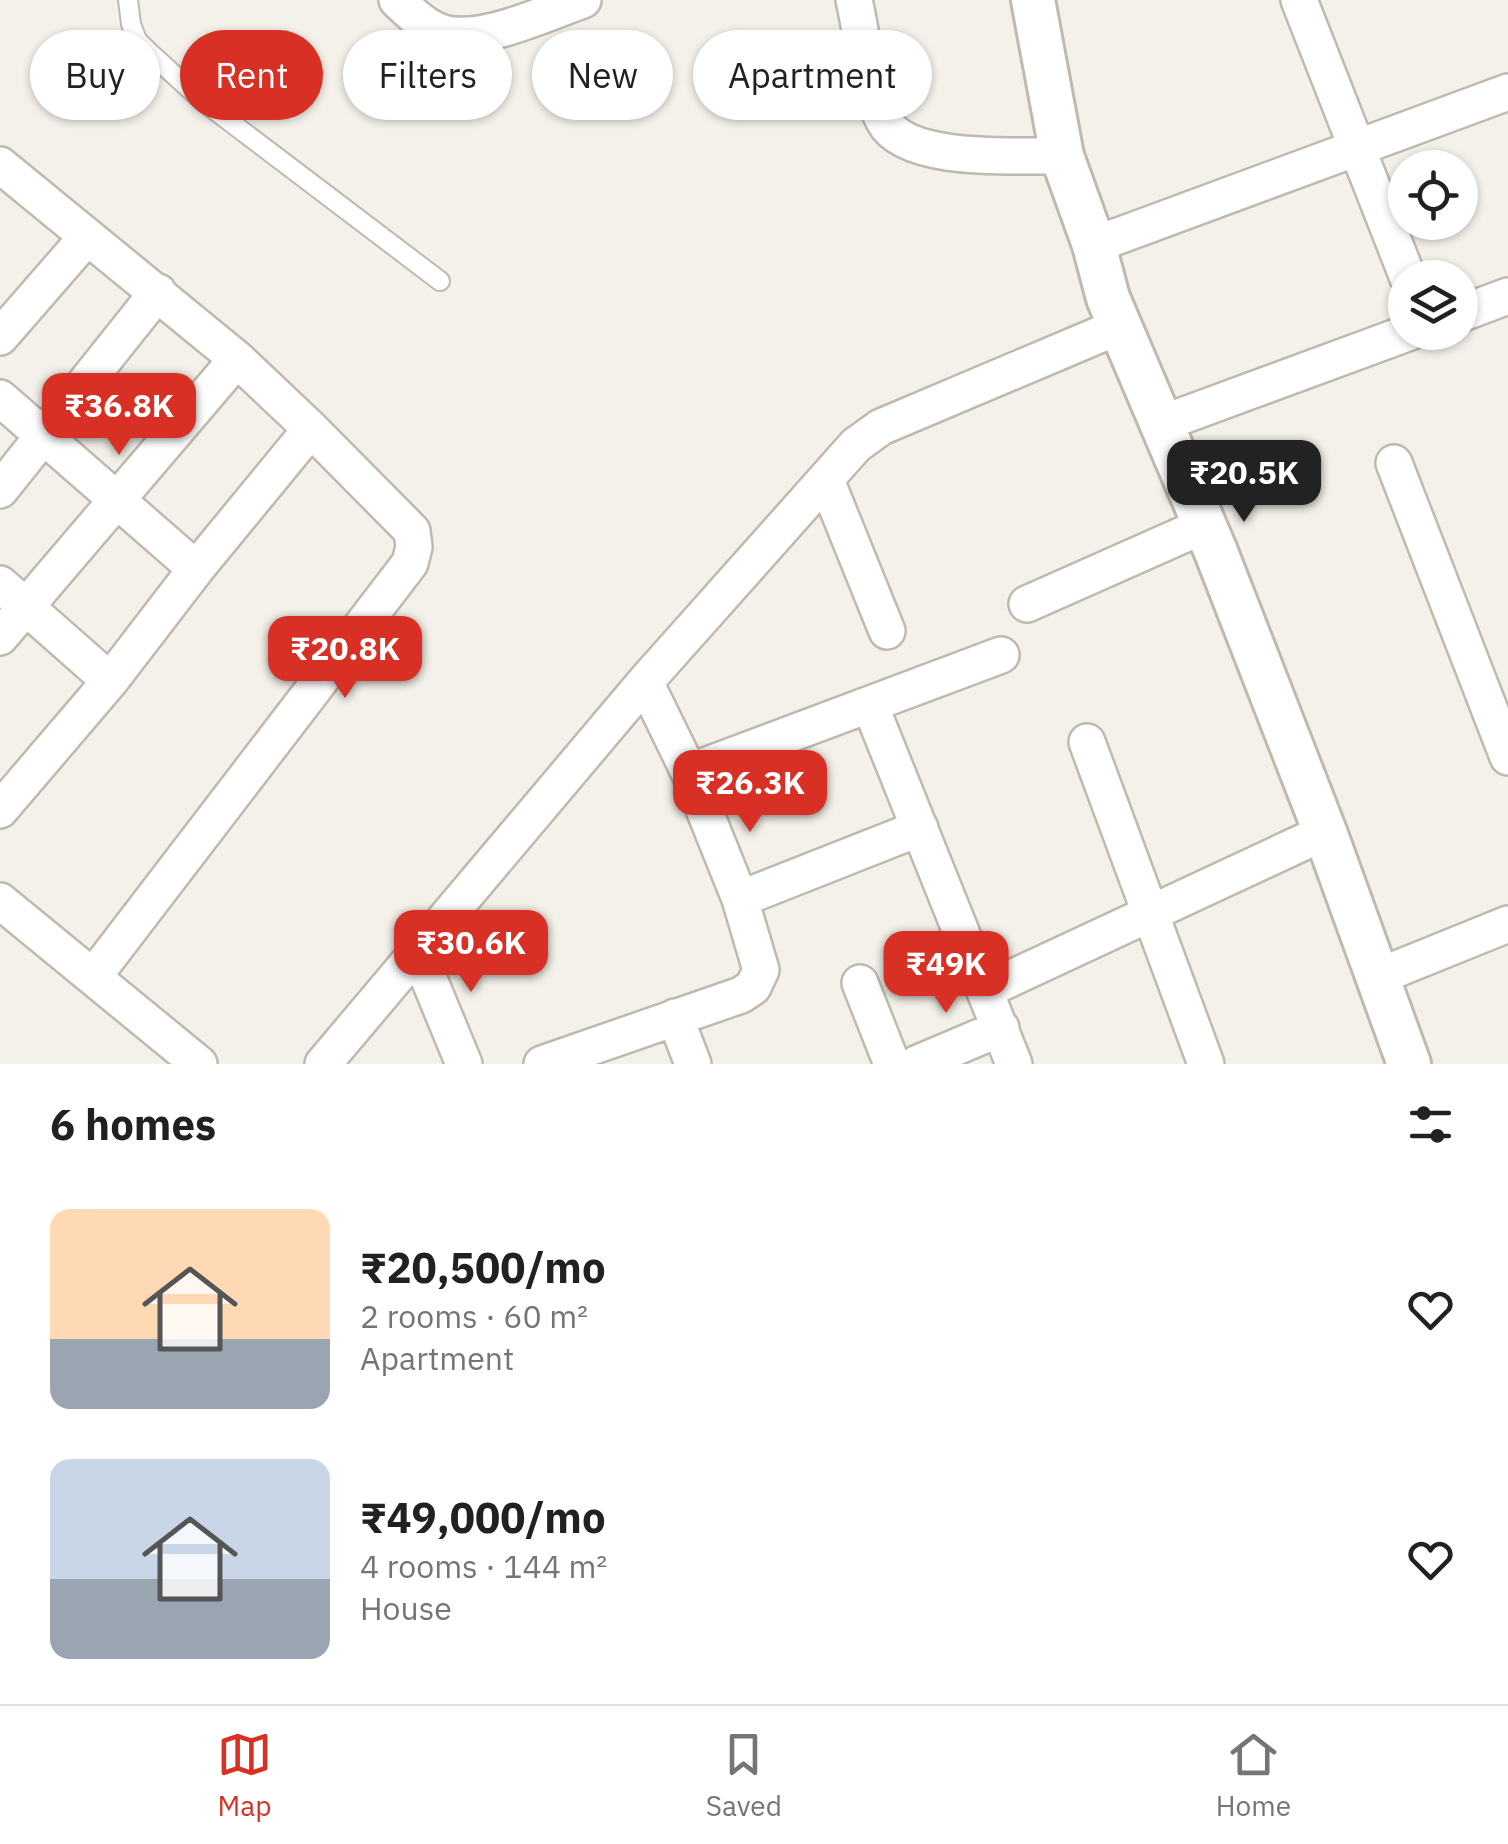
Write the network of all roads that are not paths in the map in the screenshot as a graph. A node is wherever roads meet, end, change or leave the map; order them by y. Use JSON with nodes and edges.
{"nodes":[{"id":1,"x":128,"y":0,"type":"edge"},
{"id":2,"x":398,"y":0,"type":"edge"},
{"id":3,"x":583,"y":0,"type":"edge"},
{"id":4,"x":854,"y":0,"type":"edge"},
{"id":5,"x":1033,"y":0,"type":"edge"},
{"id":6,"x":1299,"y":0,"type":"edge"},
{"id":7,"x":1508,"y":92,"type":"edge"},
{"id":8,"x":1358,"y":146,"type":"junction"},
{"id":9,"x":1062,"y":156,"type":"junction"},
{"id":10,"x":5,"y":179,"type":"edge"},
{"id":11,"x":87,"y":238,"type":"junction"},
{"id":12,"x":1094,"y":245,"type":"junction"},
{"id":13,"x":1401,"y":260,"type":"edge"},
{"id":14,"x":440,"y":280,"type":"dead end"},
{"id":15,"x":158,"y":292,"type":"junction"},
{"id":16,"x":1508,"y":296,"type":"edge"},
{"id":17,"x":1478,"y":307,"type":"edge"},
{"id":18,"x":1120,"y":326,"type":"junction"},
{"id":19,"x":0,"y":337,"type":"edge"},
{"id":20,"x":1388,"y":340,"type":"edge"},
{"id":21,"x":237,"y":359,"type":"junction"},
{"id":22,"x":0,"y":398,"type":"edge"},
{"id":23,"x":1163,"y":423,"type":"junction"},
{"id":24,"x":312,"y":429,"type":"junction"},
{"id":25,"x":44,"y":435,"type":"junction"},
{"id":26,"x":1394,"y":463,"type":"dead end"},
{"id":27,"x":826,"y":480,"type":"junction"},
{"id":28,"x":0,"y":490,"type":"edge"},
{"id":29,"x":116,"y":499,"type":"junction"},
{"id":30,"x":1205,"y":525,"type":"junction"},
{"id":31,"x":196,"y":569,"type":"junction"},
{"id":32,"x":0,"y":584,"type":"edge"},
{"id":33,"x":1027,"y":604,"type":"dead end"},
{"id":34,"x":27,"y":607,"type":"junction"},
{"id":35,"x":887,"y":631,"type":"dead end"},
{"id":36,"x":0,"y":637,"type":"edge"},
{"id":37,"x":1001,"y":654,"type":"dead end"},
{"id":38,"x":110,"y":680,"type":"junction"},
{"id":39,"x":645,"y":682,"type":"junction"},
{"id":40,"x":870,"y":705,"type":"junction"},
{"id":41,"x":1087,"y":742,"type":"dead end"},
{"id":42,"x":1508,"y":757,"type":"edge"},
{"id":43,"x":689,"y":772,"type":"junction"},
{"id":44,"x":3,"y":800,"type":"edge"},
{"id":45,"x":920,"y":828,"type":"junction"},
{"id":46,"x":1325,"y":832,"type":"junction"},
{"id":47,"x":740,"y":899,"type":"junction"},
{"id":48,"x":0,"y":901,"type":"edge"},
{"id":49,"x":1151,"y":911,"type":"junction"},
{"id":50,"x":1508,"y":924,"type":"edge"},
{"id":51,"x":418,"y":950,"type":"junction"},
{"id":52,"x":93,"y":977,"type":"junction"},
{"id":53,"x":1377,"y":977,"type":"junction"},
{"id":54,"x":860,"y":983,"type":"dead end"},
{"id":55,"x":986,"y":990,"type":"junction"},
{"id":56,"x":675,"y":1017,"type":"junction"},
{"id":57,"x":1001,"y":1028,"type":"junction"},
{"id":58,"x":199,"y":1064,"type":"edge"},
{"id":59,"x":322,"y":1064,"type":"edge"},
{"id":60,"x":464,"y":1064,"type":"edge"},
{"id":61,"x":542,"y":1064,"type":"edge"},
{"id":62,"x":694,"y":1064,"type":"edge"},
{"id":63,"x":892,"y":1064,"type":"edge"},
{"id":64,"x":916,"y":1064,"type":"edge"},
{"id":65,"x":1014,"y":1064,"type":"edge"},
{"id":66,"x":1206,"y":1064,"type":"edge"},
{"id":67,"x":1409,"y":1064,"type":"edge"}],
"edges":[{"from":1,"to":14,"type":"lane"},
{"from":2,"to":3,"type":"street"},
{"from":4,"to":9,"type":"street"},
{"from":5,"to":9,"type":"street"},
{"from":6,"to":8,"type":"street"},
{"from":7,"to":8,"type":"street"},
{"from":8,"to":12,"type":"street"},
{"from":8,"to":13,"type":"street"},
{"from":9,"to":12,"type":"street"},
{"from":10,"to":11,"type":"street"},
{"from":11,"to":15,"type":"street"},
{"from":11,"to":19,"type":"street"},
{"from":12,"to":18,"type":"street"},
{"from":15,"to":21,"type":"street"},
{"from":15,"to":25,"type":"street"},
{"from":16,"to":17,"type":"street"},
{"from":18,"to":23,"type":"street"},
{"from":18,"to":27,"type":"street"},
{"from":20,"to":23,"type":"street"},
{"from":21,"to":24,"type":"street"},
{"from":21,"to":29,"type":"street"},
{"from":22,"to":25,"type":"street"},
{"from":23,"to":30,"type":"street"},
{"from":24,"to":31,"type":"street"},
{"from":24,"to":52,"type":"street"},
{"from":25,"to":28,"type":"street"},
{"from":25,"to":29,"type":"street"},
{"from":26,"to":42,"type":"street"},
{"from":27,"to":35,"type":"street"},
{"from":27,"to":39,"type":"street"},
{"from":29,"to":31,"type":"street"},
{"from":29,"to":34,"type":"street"},
{"from":30,"to":33,"type":"street"},
{"from":30,"to":46,"type":"street"},
{"from":31,"to":38,"type":"street"},
{"from":32,"to":34,"type":"street"},
{"from":34,"to":36,"type":"street"},
{"from":34,"to":38,"type":"street"},
{"from":37,"to":40,"type":"street"},
{"from":38,"to":44,"type":"street"},
{"from":39,"to":43,"type":"street"},
{"from":39,"to":51,"type":"street"},
{"from":40,"to":43,"type":"street"},
{"from":40,"to":45,"type":"street"},
{"from":41,"to":49,"type":"street"},
{"from":43,"to":47,"type":"street"},
{"from":45,"to":47,"type":"street"},
{"from":45,"to":55,"type":"street"},
{"from":46,"to":49,"type":"street"},
{"from":46,"to":53,"type":"street"},
{"from":47,"to":56,"type":"street"},
{"from":48,"to":52,"type":"street"},
{"from":49,"to":55,"type":"street"},
{"from":49,"to":66,"type":"street"},
{"from":50,"to":53,"type":"street"},
{"from":51,"to":59,"type":"street"},
{"from":51,"to":60,"type":"street"},
{"from":52,"to":58,"type":"street"},
{"from":53,"to":67,"type":"street"},
{"from":54,"to":63,"type":"street"},
{"from":55,"to":57,"type":"street"},
{"from":56,"to":61,"type":"street"},
{"from":56,"to":62,"type":"street"},
{"from":57,"to":64,"type":"street"},
{"from":57,"to":65,"type":"street"}]}
